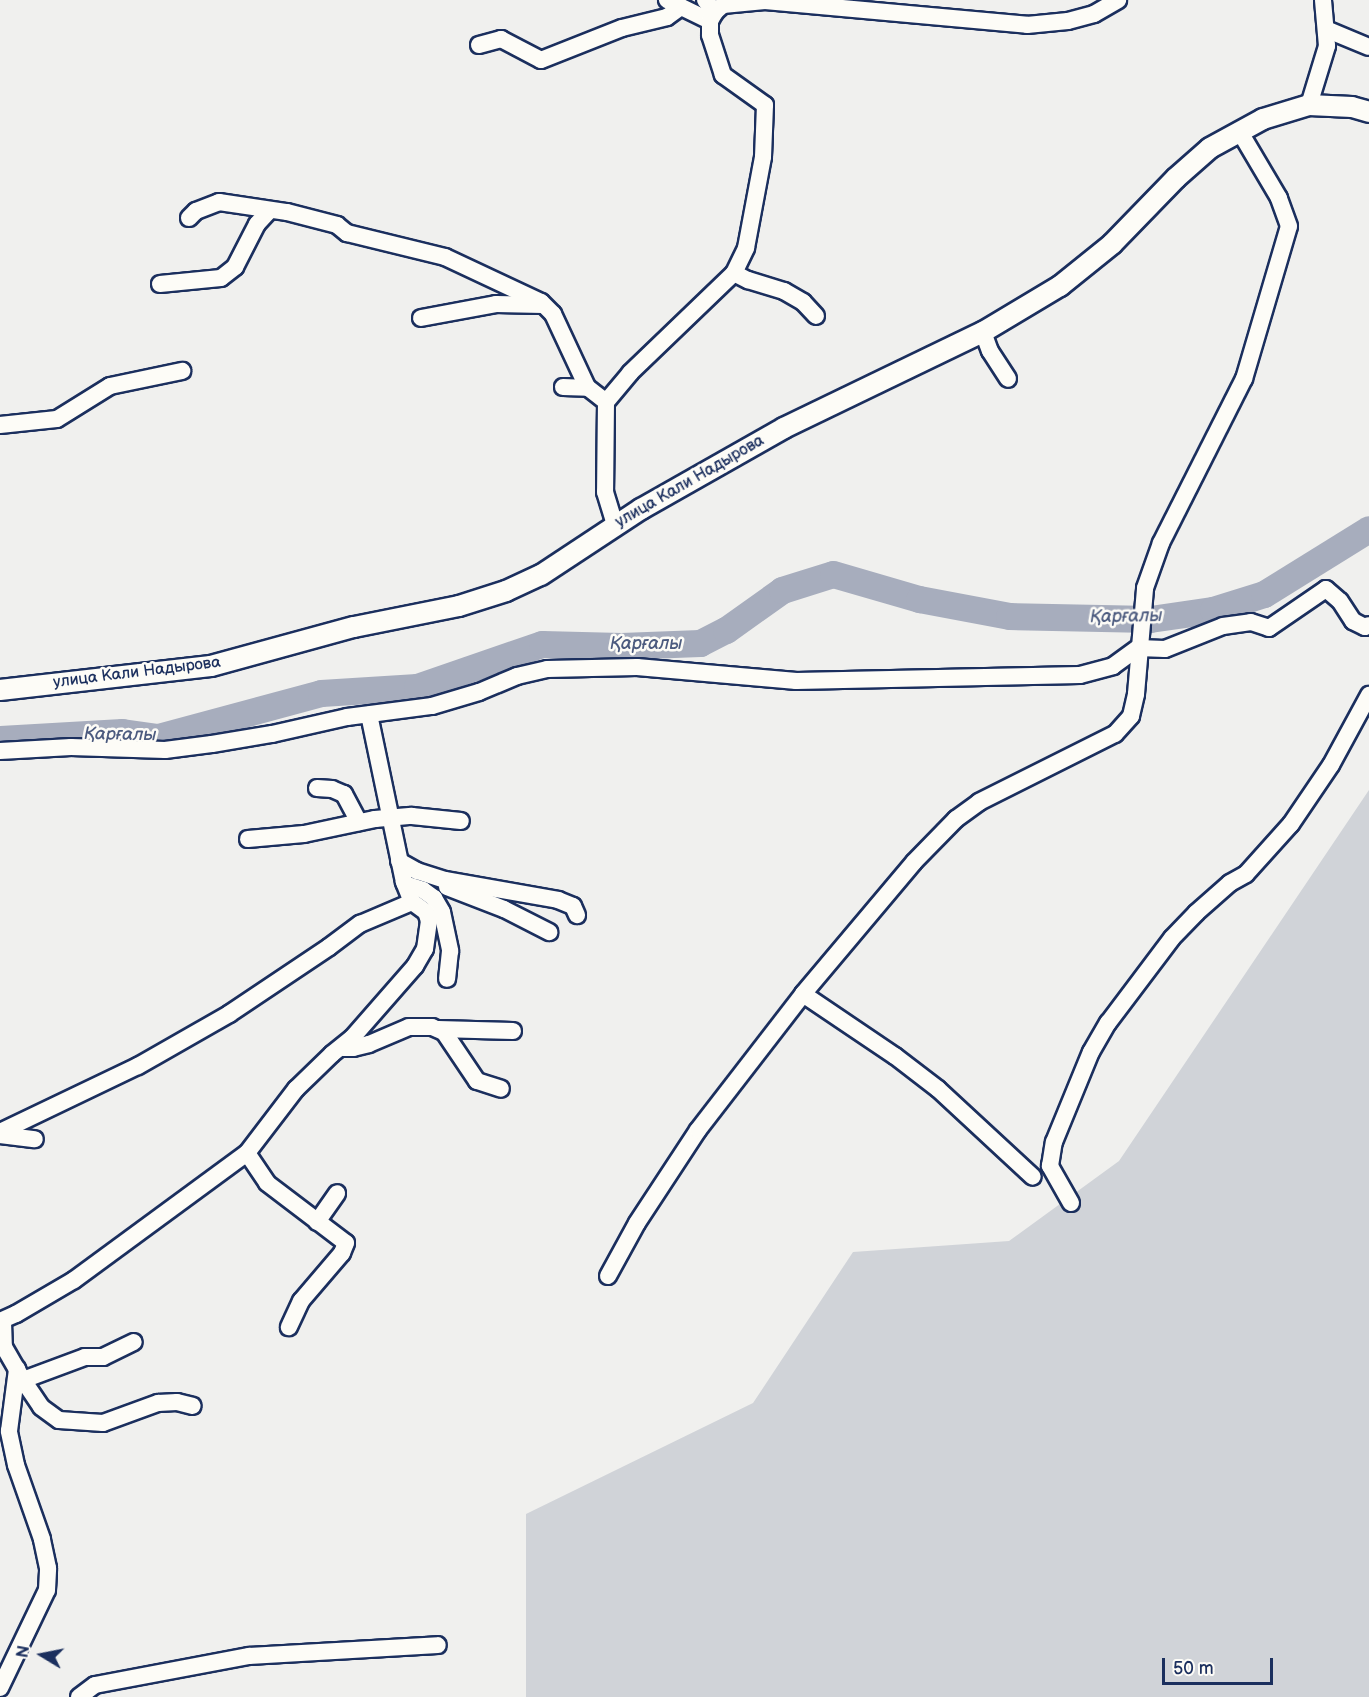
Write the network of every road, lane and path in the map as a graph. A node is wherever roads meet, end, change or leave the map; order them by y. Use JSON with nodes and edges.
{"nodes":[{"id":1,"x":1118,"y":0,"type":"edge"},
{"id":2,"x":1323,"y":0,"type":"edge"},
{"id":3,"x":674,"y":4,"type":"edge"},
{"id":4,"x":710,"y":11,"type":"edge"},
{"id":5,"x":1328,"y":30,"type":"junction"},
{"id":6,"x":479,"y":45,"type":"dead end"},
{"id":7,"x":1369,"y":47,"type":"edge"},
{"id":8,"x":1310,"y":105,"type":"junction"},
{"id":9,"x":1369,"y":112,"type":"edge"},
{"id":10,"x":1240,"y":132,"type":"junction"},
{"id":11,"x":270,"y":210,"type":"junction"},
{"id":12,"x":189,"y":218,"type":"dead end"},
{"id":13,"x":734,"y":273,"type":"junction"},
{"id":14,"x":160,"y":284,"type":"dead end"},
{"id":15,"x":544,"y":305,"type":"junction"},
{"id":16,"x":816,"y":316,"type":"dead end"},
{"id":17,"x":421,"y":318,"type":"dead end"},
{"id":18,"x":983,"y":332,"type":"junction"},
{"id":19,"x":182,"y":371,"type":"dead end"},
{"id":20,"x":1008,"y":379,"type":"dead end"},
{"id":21,"x":563,"y":387,"type":"dead end"},
{"id":22,"x":588,"y":388,"type":"junction"},
{"id":23,"x":606,"y":402,"type":"junction"},
{"id":24,"x":0,"y":425,"type":"edge"},
{"id":25,"x":615,"y":525,"type":"junction"},
{"id":26,"x":1369,"y":625,"type":"edge"},
{"id":27,"x":1138,"y":648,"type":"junction"},
{"id":28,"x":0,"y":690,"type":"edge"},
{"id":29,"x":1369,"y":694,"type":"edge"},
{"id":30,"x":369,"y":715,"type":"junction"},
{"id":31,"x":0,"y":751,"type":"edge"},
{"id":32,"x":317,"y":788,"type":"dead end"},
{"id":33,"x":390,"y":818,"type":"junction"},
{"id":34,"x":461,"y":821,"type":"dead end"},
{"id":35,"x":359,"y":822,"type":"junction"},
{"id":36,"x":248,"y":839,"type":"dead end"},
{"id":37,"x":399,"y":861,"type":"junction"},
{"id":38,"x":432,"y":876,"type":"junction"},
{"id":39,"x":405,"y":884,"type":"junction"},
{"id":40,"x":412,"y":902,"type":"junction"},
{"id":41,"x":577,"y":915,"type":"dead end"},
{"id":42,"x":549,"y":932,"type":"dead end"},
{"id":43,"x":447,"y":979,"type":"dead end"},
{"id":44,"x":803,"y":994,"type":"junction"},
{"id":45,"x":438,"y":1029,"type":"junction"},
{"id":46,"x":513,"y":1031,"type":"dead end"},
{"id":47,"x":343,"y":1048,"type":"junction"},
{"id":48,"x":501,"y":1089,"type":"dead end"},
{"id":49,"x":0,"y":1133,"type":"edge"},
{"id":50,"x":35,"y":1139,"type":"dead end"},
{"id":51,"x":248,"y":1153,"type":"junction"},
{"id":52,"x":1033,"y":1176,"type":"dead end"},
{"id":53,"x":337,"y":1192,"type":"dead end"},
{"id":54,"x":1071,"y":1203,"type":"dead end"},
{"id":55,"x":317,"y":1222,"type":"junction"},
{"id":56,"x":608,"y":1276,"type":"dead end"},
{"id":57,"x":2,"y":1321,"type":"edge"},
{"id":58,"x":289,"y":1327,"type":"dead end"},
{"id":59,"x":134,"y":1342,"type":"dead end"},
{"id":60,"x":2,"y":1348,"type":"edge"},
{"id":61,"x":20,"y":1375,"type":"junction"},
{"id":62,"x":193,"y":1406,"type":"dead end"},
{"id":63,"x":10,"y":1419,"type":"junction"},
{"id":64,"x":0,"y":1436,"type":"edge"},
{"id":65,"x":438,"y":1645,"type":"dead end"},
{"id":66,"x":0,"y":1688,"type":"edge"},
{"id":67,"x":80,"y":1697,"type":"edge"}],
"edges":[{"from":1,"to":4,"type":"street"},
{"from":2,"to":5,"type":"street"},
{"from":3,"to":4,"type":"street"},
{"from":3,"to":6,"type":"street"},
{"from":4,"to":13,"type":"street"},
{"from":5,"to":7,"type":"street"},
{"from":5,"to":8,"type":"street"},
{"from":8,"to":9,"type":"street","name":"улица Кали Надырова"},
{"from":8,"to":10,"type":"street","name":"улица Кали Надырова"},
{"from":10,"to":18,"type":"street","name":"улица Кали Надырова"},
{"from":10,"to":27,"type":"street"},
{"from":11,"to":12,"type":"street"},
{"from":11,"to":14,"type":"street"},
{"from":11,"to":15,"type":"street"},
{"from":13,"to":16,"type":"street"},
{"from":13,"to":23,"type":"street"},
{"from":15,"to":17,"type":"street"},
{"from":15,"to":22,"type":"street"},
{"from":18,"to":20,"type":"street"},
{"from":18,"to":25,"type":"street","name":"улица Кали Надырова"},
{"from":19,"to":24,"type":"street"},
{"from":21,"to":22,"type":"street"},
{"from":22,"to":23,"type":"street"},
{"from":23,"to":25,"type":"street"},
{"from":25,"to":28,"type":"street","name":"улица Кали Надырова"},
{"from":26,"to":27,"type":"street"},
{"from":27,"to":30,"type":"street"},
{"from":27,"to":44,"type":"street"},
{"from":29,"to":54,"type":"street"},
{"from":30,"to":31,"type":"street"},
{"from":30,"to":33,"type":"street"},
{"from":32,"to":35,"type":"street"},
{"from":33,"to":34,"type":"street"},
{"from":33,"to":35,"type":"street"},
{"from":33,"to":37,"type":"street"},
{"from":35,"to":36,"type":"street"},
{"from":37,"to":38,"type":"street"},
{"from":37,"to":39,"type":"street"},
{"from":38,"to":41,"type":"street"},
{"from":38,"to":42,"type":"street"},
{"from":39,"to":40,"type":"street"},
{"from":39,"to":43,"type":"street"},
{"from":40,"to":47,"type":"street"},
{"from":40,"to":49,"type":"street"},
{"from":44,"to":52,"type":"street"},
{"from":44,"to":56,"type":"street"},
{"from":45,"to":46,"type":"street"},
{"from":45,"to":47,"type":"street"},
{"from":45,"to":48,"type":"street"},
{"from":47,"to":51,"type":"street"},
{"from":49,"to":50,"type":"street"},
{"from":51,"to":55,"type":"street"},
{"from":51,"to":57,"type":"street"},
{"from":53,"to":55,"type":"street"},
{"from":55,"to":58,"type":"street"},
{"from":57,"to":60,"type":"street"},
{"from":59,"to":61,"type":"street"},
{"from":60,"to":61,"type":"street"},
{"from":61,"to":62,"type":"street"},
{"from":61,"to":63,"type":"street"},
{"from":63,"to":64,"type":"street"},
{"from":63,"to":66,"type":"street"},
{"from":65,"to":67,"type":"street"}]}
